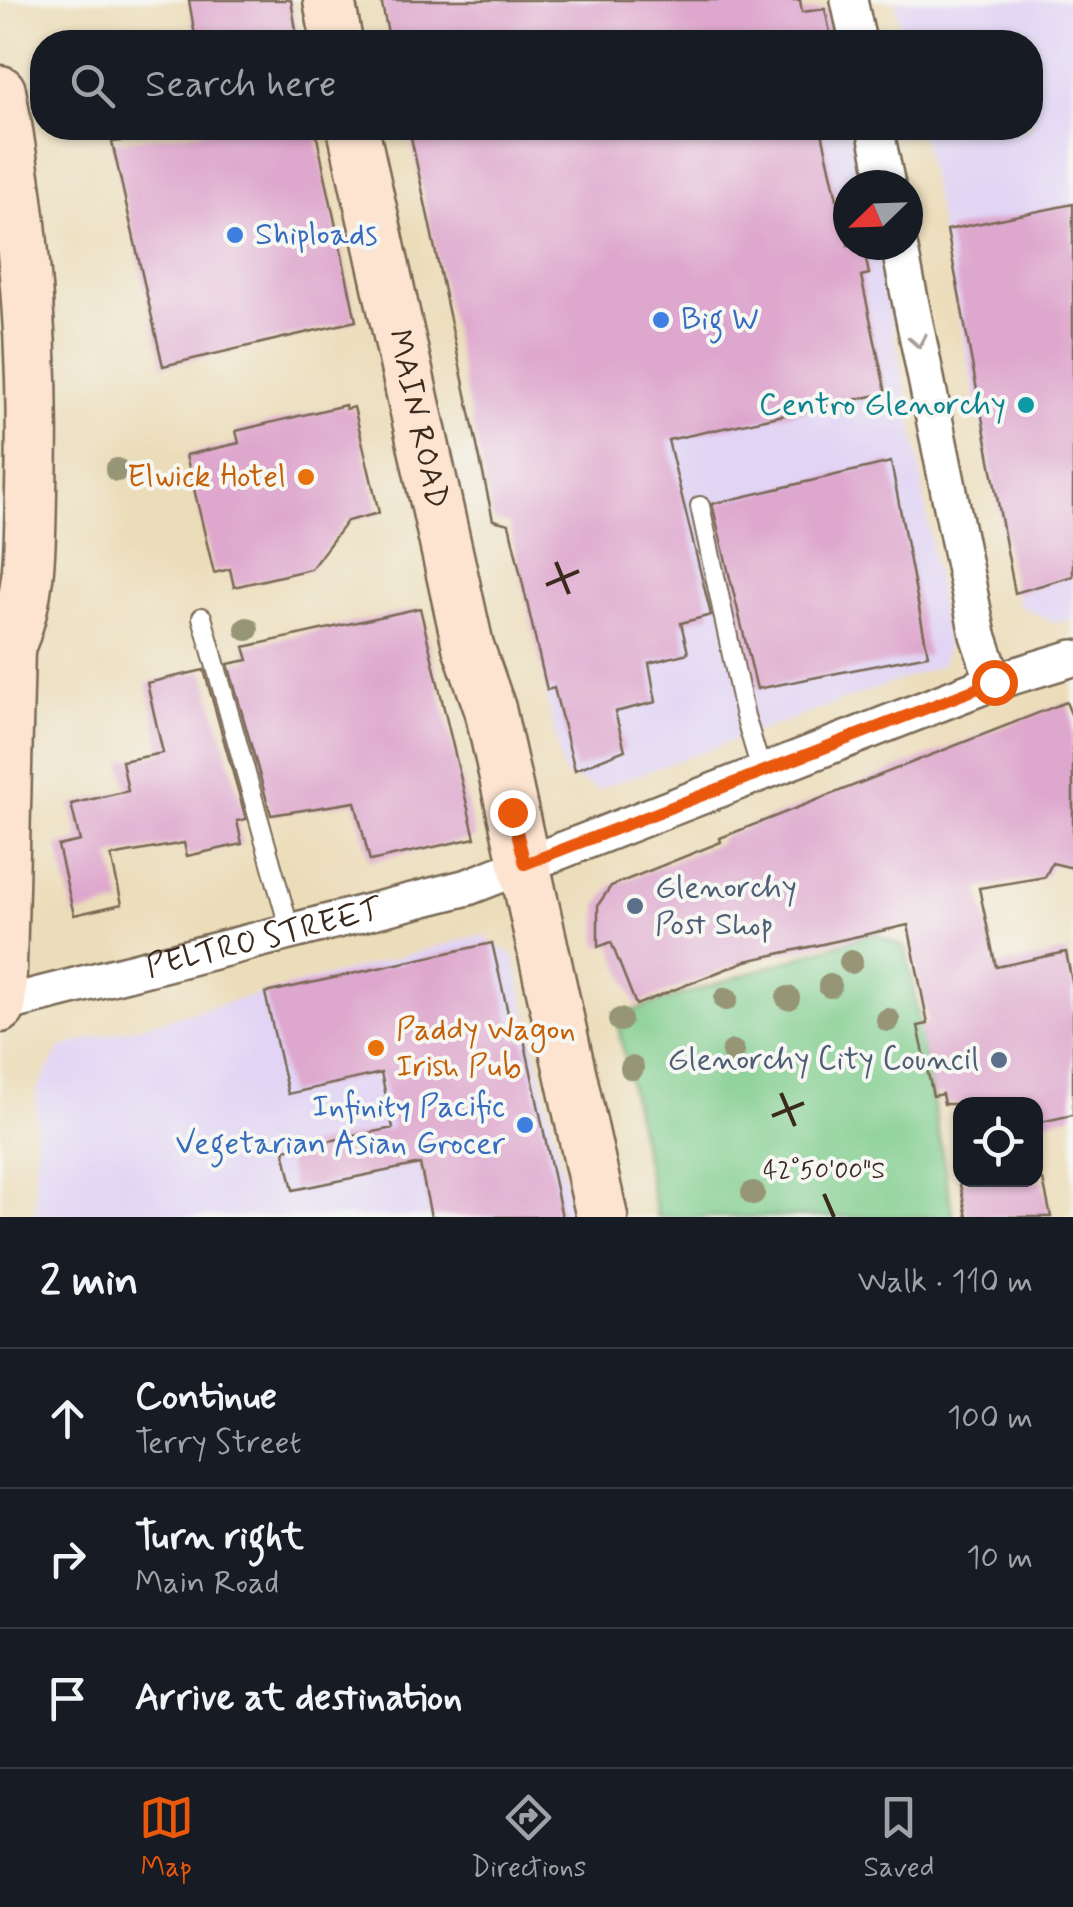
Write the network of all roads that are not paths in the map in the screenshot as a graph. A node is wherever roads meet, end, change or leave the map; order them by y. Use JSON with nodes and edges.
{"nodes":[{"id":1,"x":329,"y":0,"type":"edge"},
{"id":2,"x":355,"y":0,"type":"edge"},
{"id":3,"x":850,"y":0,"type":"edge"},
{"id":4,"x":335,"y":30,"type":"edge"},
{"id":5,"x":360,"y":30,"type":"edge"},
{"id":6,"x":856,"y":30,"type":"edge"},
{"id":7,"x":0,"y":91,"type":"edge"},
{"id":8,"x":355,"y":140,"type":"edge"},
{"id":9,"x":381,"y":140,"type":"edge"},
{"id":10,"x":878,"y":140,"type":"edge"},
{"id":11,"x":884,"y":170,"type":"edge"},
{"id":12,"x":902,"y":260,"type":"edge"},
{"id":13,"x":0,"y":296,"type":"edge"},
{"id":14,"x":0,"y":499,"type":"edge"},
{"id":15,"x":700,"y":506,"type":"dead end"},
{"id":16,"x":202,"y":617,"type":"dead end"},
{"id":17,"x":4,"y":628,"type":"edge"},
{"id":18,"x":1073,"y":658,"type":"edge"},
{"id":19,"x":994,"y":682,"type":"junction"},
{"id":20,"x":490,"y":709,"type":"junction"},
{"id":21,"x":762,"y":773,"type":"junction"},
{"id":22,"x":525,"y":864,"type":"junction"},
{"id":23,"x":290,"y":934,"type":"junction"},
{"id":24,"x":0,"y":1006,"type":"edge"},
{"id":25,"x":602,"y":1217,"type":"edge"}],
"edges":[{"from":1,"to":4,"type":"main road"},
{"from":2,"to":5,"type":"main road"},
{"from":3,"to":6,"type":"street"},
{"from":7,"to":17,"type":"main road"},
{"from":8,"to":20,"type":"main road","name":"MAIN ROAD"},
{"from":9,"to":20,"type":"main road","name":"MAIN ROAD"},
{"from":10,"to":11,"type":"street"},
{"from":12,"to":19,"type":"street","one_way":true},
{"from":13,"to":14,"type":"main road"},
{"from":15,"to":21,"type":"lane"},
{"from":16,"to":23,"type":"lane"},
{"from":17,"to":24,"type":"main road"},
{"from":18,"to":19,"type":"street","name":"PELTRO STREET"},
{"from":19,"to":21,"type":"street","name":"PELTRO STREET"},
{"from":20,"to":22,"type":"main road","name":"MAIN ROAD"},
{"from":21,"to":22,"type":"street","name":"PELTRO STREET"},
{"from":22,"to":23,"type":"street","name":"PELTRO STREET"},
{"from":22,"to":25,"type":"main road","name":"MAIN ROAD"},
{"from":23,"to":24,"type":"street","name":"PELTRO STREET"}]}
